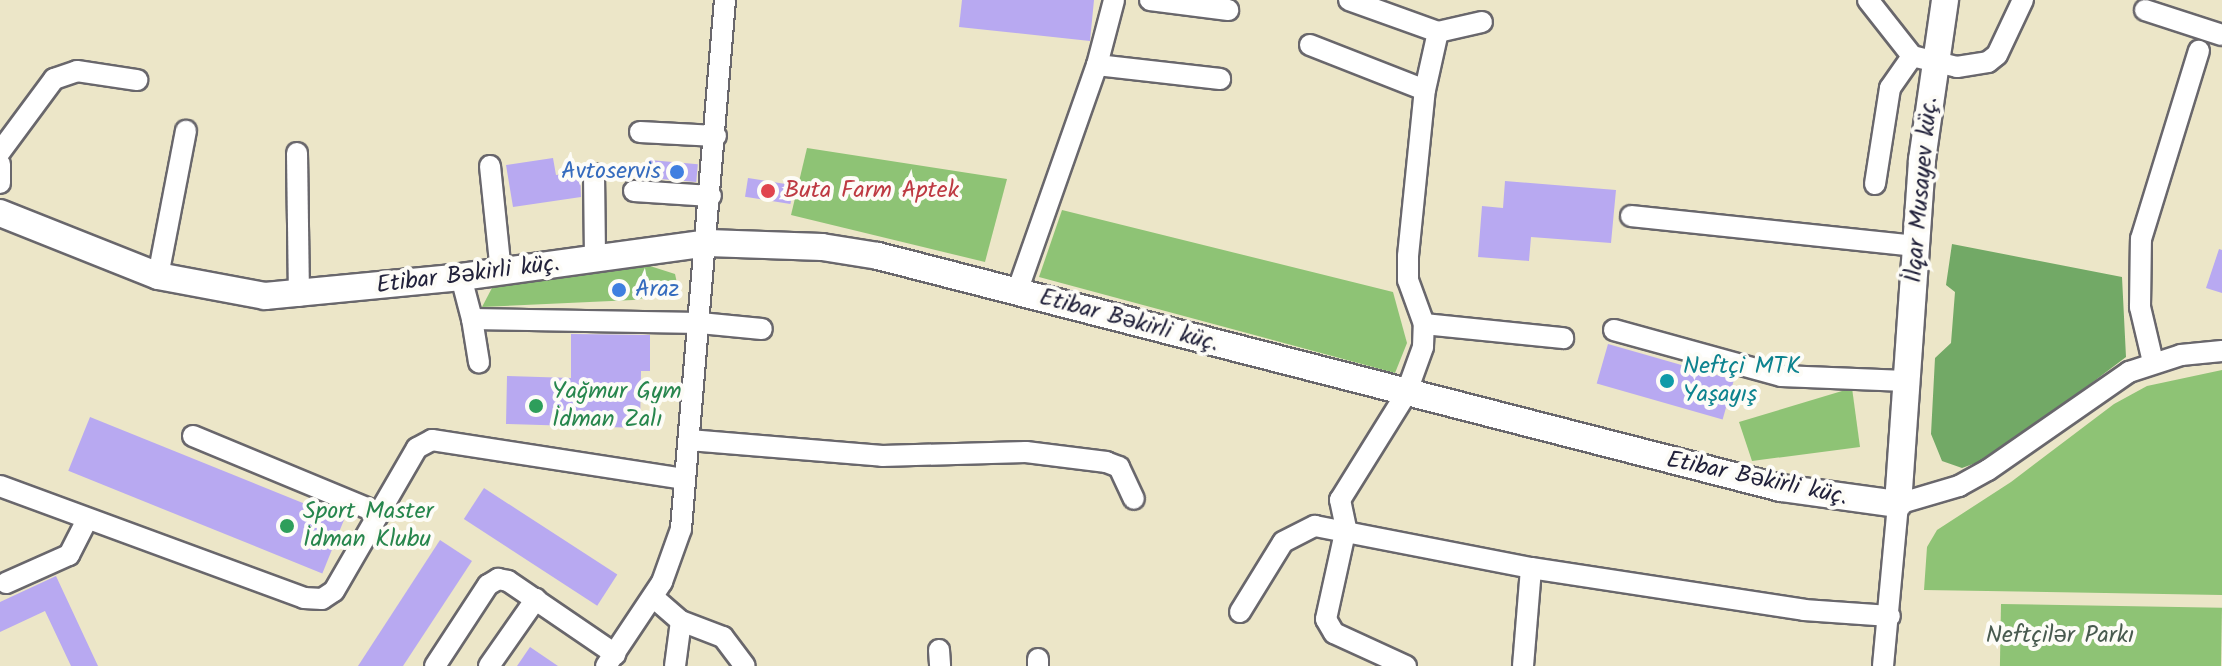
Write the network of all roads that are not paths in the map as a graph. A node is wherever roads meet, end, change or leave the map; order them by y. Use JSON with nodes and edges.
{"nodes":[{"id":1,"x":725,"y":0,"type":"edge"},
{"id":2,"x":1114,"y":0,"type":"edge"},
{"id":3,"x":1150,"y":0,"type":"edge"},
{"id":4,"x":1349,"y":0,"type":"edge"},
{"id":5,"x":1868,"y":0,"type":"edge"},
{"id":6,"x":1945,"y":0,"type":"edge"},
{"id":7,"x":2023,"y":0,"type":"edge"},
{"id":8,"x":1228,"y":10,"type":"dead end"},
{"id":9,"x":2145,"y":10,"type":"dead end"},
{"id":10,"x":1482,"y":22,"type":"dead end"},
{"id":11,"x":1438,"y":32,"type":"junction"},
{"id":12,"x":2222,"y":35,"type":"edge"},
{"id":13,"x":1310,"y":45,"type":"dead end"},
{"id":14,"x":2199,"y":51,"type":"dead end"},
{"id":15,"x":1924,"y":59,"type":"junction"},
{"id":16,"x":1097,"y":65,"type":"junction"},
{"id":17,"x":1220,"y":79,"type":"dead end"},
{"id":18,"x":137,"y":80,"type":"dead end"},
{"id":19,"x":1425,"y":90,"type":"junction"},
{"id":20,"x":186,"y":131,"type":"dead end"},
{"id":21,"x":640,"y":132,"type":"dead end"},
{"id":22,"x":716,"y":136,"type":"junction"},
{"id":23,"x":0,"y":152,"type":"edge"},
{"id":24,"x":297,"y":153,"type":"dead end"},
{"id":25,"x":0,"y":164,"type":"edge"},
{"id":26,"x":490,"y":166,"type":"dead end"},
{"id":27,"x":594,"y":174,"type":"dead end"},
{"id":28,"x":0,"y":183,"type":"edge"},
{"id":29,"x":1875,"y":184,"type":"dead end"},
{"id":30,"x":634,"y":191,"type":"dead end"},
{"id":31,"x":711,"y":196,"type":"junction"},
{"id":32,"x":0,"y":213,"type":"edge"},
{"id":33,"x":1631,"y":216,"type":"dead end"},
{"id":34,"x":708,"y":243,"type":"junction"},
{"id":35,"x":1915,"y":246,"type":"junction"},
{"id":36,"x":595,"y":257,"type":"junction"},
{"id":37,"x":501,"y":272,"type":"junction"},
{"id":38,"x":158,"y":276,"type":"junction"},
{"id":39,"x":461,"y":277,"type":"junction"},
{"id":40,"x":1017,"y":292,"type":"junction"},
{"id":41,"x":299,"y":296,"type":"junction"},
{"id":42,"x":472,"y":319,"type":"junction"},
{"id":43,"x":700,"y":323,"type":"junction"},
{"id":44,"x":1424,"y":324,"type":"junction"},
{"id":45,"x":762,"y":329,"type":"dead end"},
{"id":46,"x":1614,"y":330,"type":"dead end"},
{"id":47,"x":1563,"y":338,"type":"dead end"},
{"id":48,"x":2222,"y":351,"type":"edge"},
{"id":49,"x":479,"y":362,"type":"dead end"},
{"id":50,"x":2153,"y":362,"type":"junction"},
{"id":51,"x":1906,"y":381,"type":"junction"},
{"id":52,"x":1406,"y":394,"type":"junction"},
{"id":53,"x":193,"y":436,"type":"dead end"},
{"id":54,"x":689,"y":440,"type":"junction"},
{"id":55,"x":685,"y":479,"type":"junction"},
{"id":56,"x":0,"y":486,"type":"edge"},
{"id":57,"x":1134,"y":499,"type":"dead end"},
{"id":58,"x":1898,"y":504,"type":"junction"},
{"id":59,"x":379,"y":513,"type":"junction"},
{"id":60,"x":87,"y":520,"type":"junction"},
{"id":61,"x":1346,"y":528,"type":"junction"},
{"id":62,"x":1531,"y":568,"type":"junction"},
{"id":63,"x":6,"y":583,"type":"dead end"},
{"id":64,"x":653,"y":597,"type":"junction"},
{"id":65,"x":536,"y":599,"type":"junction"},
{"id":66,"x":1240,"y":612,"type":"dead end"},
{"id":67,"x":1890,"y":616,"type":"junction"},
{"id":68,"x":681,"y":621,"type":"junction"},
{"id":69,"x":610,"y":660,"type":"edge"},
{"id":70,"x":435,"y":666,"type":"edge"},
{"id":71,"x":489,"y":666,"type":"edge"},
{"id":72,"x":675,"y":666,"type":"edge"},
{"id":73,"x":745,"y":666,"type":"edge"},
{"id":74,"x":1406,"y":666,"type":"edge"},
{"id":75,"x":1523,"y":666,"type":"edge"},
{"id":76,"x":1883,"y":666,"type":"edge"}],
"edges":[{"from":1,"to":22,"type":"street"},
{"from":2,"to":16,"type":"street"},
{"from":3,"to":8,"type":"street"},
{"from":4,"to":11,"type":"street"},
{"from":5,"to":15,"type":"street"},
{"from":6,"to":15,"type":"main road","name":"İlqar Musayev küç."},
{"from":7,"to":15,"type":"street"},
{"from":9,"to":12,"type":"street"},
{"from":10,"to":11,"type":"street"},
{"from":11,"to":19,"type":"street"},
{"from":13,"to":19,"type":"street"},
{"from":14,"to":50,"type":"street"},
{"from":15,"to":29,"type":"street"},
{"from":15,"to":35,"type":"main road","name":"İlqar Musayev küç."},
{"from":16,"to":17,"type":"street"},
{"from":16,"to":40,"type":"street"},
{"from":18,"to":23,"type":"street"},
{"from":19,"to":44,"type":"street"},
{"from":20,"to":38,"type":"street"},
{"from":21,"to":22,"type":"street"},
{"from":22,"to":31,"type":"street"},
{"from":24,"to":41,"type":"street"},
{"from":25,"to":28,"type":"street"},
{"from":26,"to":37,"type":"street"},
{"from":27,"to":36,"type":"street"},
{"from":30,"to":31,"type":"street"},
{"from":31,"to":34,"type":"street"},
{"from":32,"to":38,"type":"main road","name":"Etibar Bəkirli küç."},
{"from":33,"to":35,"type":"street"},
{"from":34,"to":36,"type":"main road","name":"Etibar Bəkirli küç."},
{"from":34,"to":40,"type":"main road","name":"Etibar Bəkirli küç."},
{"from":34,"to":43,"type":"street"},
{"from":35,"to":51,"type":"main road","name":"İlqar Musayev küç."},
{"from":36,"to":37,"type":"main road","name":"Etibar Bəkirli küç."},
{"from":37,"to":39,"type":"main road","name":"Etibar Bəkirli küç."},
{"from":38,"to":41,"type":"main road","name":"Etibar Bəkirli küç."},
{"from":39,"to":41,"type":"main road","name":"Etibar Bəkirli küç."},
{"from":39,"to":42,"type":"street"},
{"from":40,"to":52,"type":"main road","name":"Etibar Bəkirli küç."},
{"from":42,"to":43,"type":"street"},
{"from":42,"to":49,"type":"street"},
{"from":43,"to":45,"type":"street"},
{"from":43,"to":54,"type":"street"},
{"from":44,"to":47,"type":"street"},
{"from":44,"to":52,"type":"street"},
{"from":46,"to":51,"type":"street"},
{"from":48,"to":50,"type":"street","name":"Etibar Bəkirli küç."},
{"from":50,"to":58,"type":"street","name":"Etibar Bəkirli küç."},
{"from":51,"to":58,"type":"main road","name":"İlqar Musayev küç."},
{"from":52,"to":58,"type":"main road","name":"Etibar Bəkirli küç."},
{"from":52,"to":61,"type":"street"},
{"from":53,"to":59,"type":"street"},
{"from":54,"to":55,"type":"street"},
{"from":54,"to":57,"type":"street"},
{"from":55,"to":59,"type":"street"},
{"from":55,"to":64,"type":"street"},
{"from":56,"to":60,"type":"street"},
{"from":58,"to":67,"type":"street"},
{"from":59,"to":60,"type":"street"},
{"from":60,"to":63,"type":"street"},
{"from":61,"to":62,"type":"street"},
{"from":61,"to":66,"type":"street"},
{"from":61,"to":74,"type":"street"},
{"from":62,"to":67,"type":"street"},
{"from":62,"to":75,"type":"street"},
{"from":64,"to":68,"type":"street"},
{"from":64,"to":69,"type":"street"},
{"from":65,"to":69,"type":"street"},
{"from":65,"to":70,"type":"street"},
{"from":65,"to":71,"type":"street"},
{"from":67,"to":76,"type":"street"},
{"from":68,"to":72,"type":"street"},
{"from":68,"to":73,"type":"street"}]}
